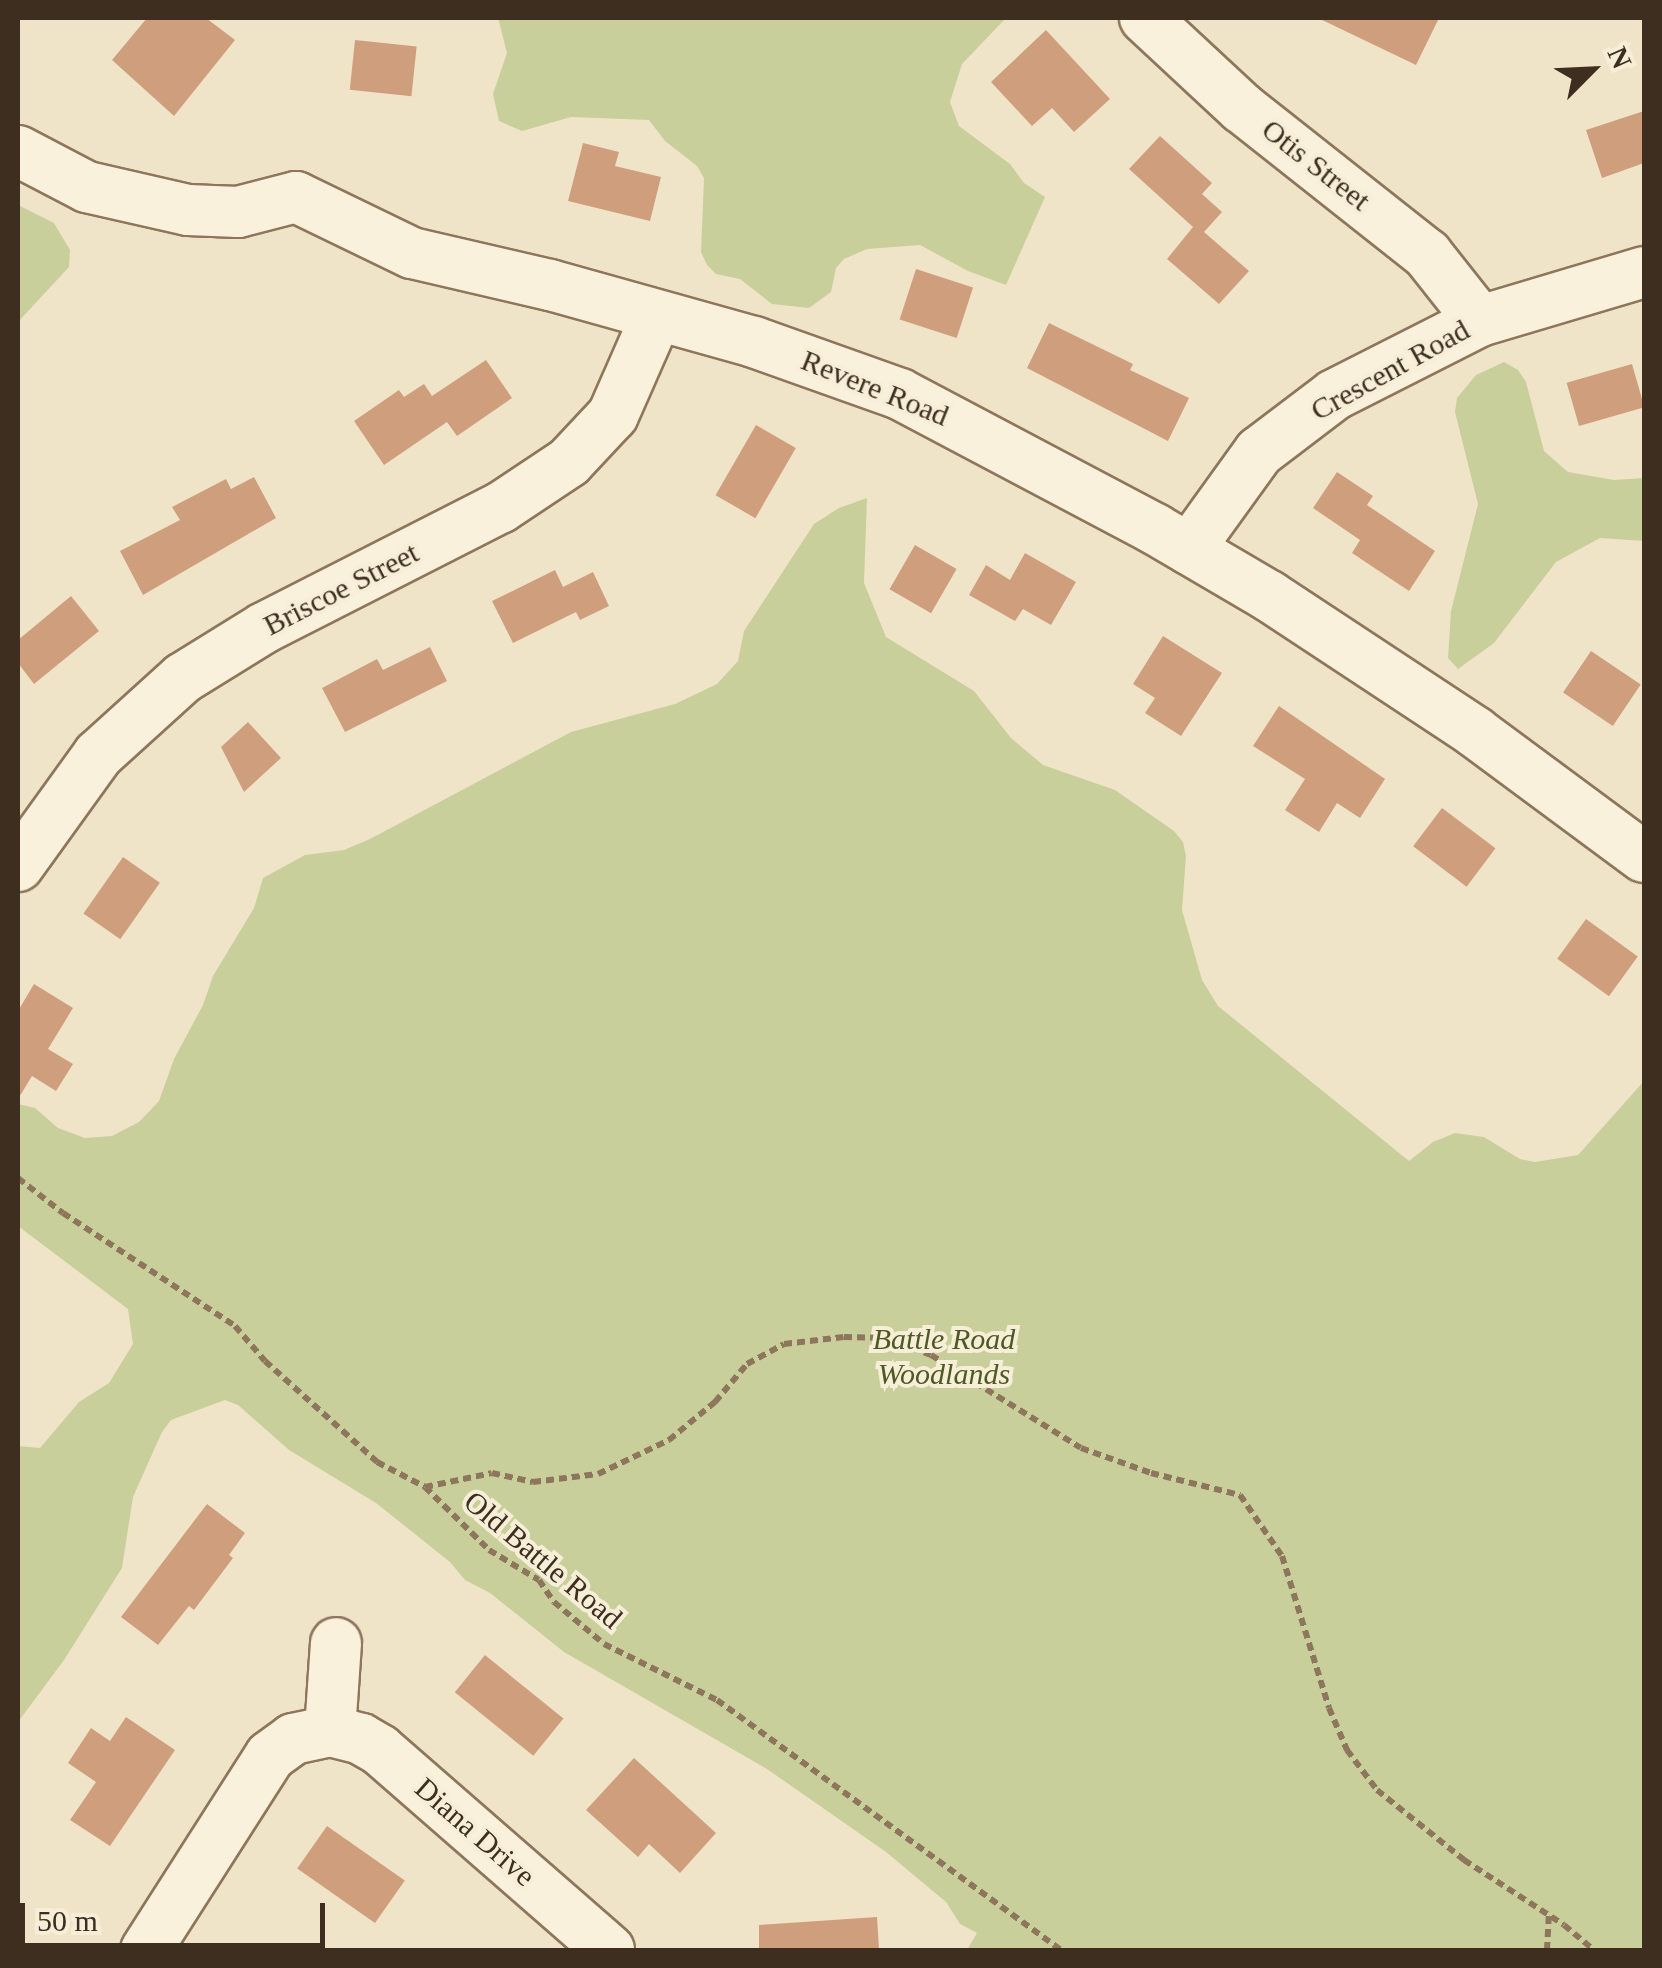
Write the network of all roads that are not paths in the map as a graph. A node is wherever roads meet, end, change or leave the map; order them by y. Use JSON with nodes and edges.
{"nodes":[{"id":1,"x":1144,"y":18,"type":"edge"},
{"id":2,"x":18,"y":151,"type":"edge"},
{"id":3,"x":1644,"y":272,"type":"edge"},
{"id":4,"x":656,"y":317,"type":"junction"},
{"id":5,"x":1480,"y":321,"type":"junction"},
{"id":6,"x":1189,"y":549,"type":"junction"},
{"id":7,"x":1644,"y":858,"type":"edge"},
{"id":8,"x":18,"y":866,"type":"edge"},
{"id":9,"x":336,"y":1643,"type":"dead end"},
{"id":10,"x":330,"y":1731,"type":"junction"},
{"id":11,"x":146,"y":1950,"type":"edge"},
{"id":12,"x":609,"y":1950,"type":"edge"}],
"edges":[{"from":1,"to":5,"type":"street","name":"Otis Street"},
{"from":2,"to":4,"type":"street","name":"Revere Road"},
{"from":3,"to":5,"type":"street","name":"Crescent Road"},
{"from":4,"to":6,"type":"street","name":"Revere Road"},
{"from":4,"to":8,"type":"street","name":"Briscoe Street"},
{"from":5,"to":6,"type":"street","name":"Crescent Road"},
{"from":6,"to":7,"type":"street","name":"Revere Road"},
{"from":9,"to":10,"type":"street"},
{"from":10,"to":11,"type":"street"},
{"from":10,"to":12,"type":"street","name":"Diana Drive"}]}
